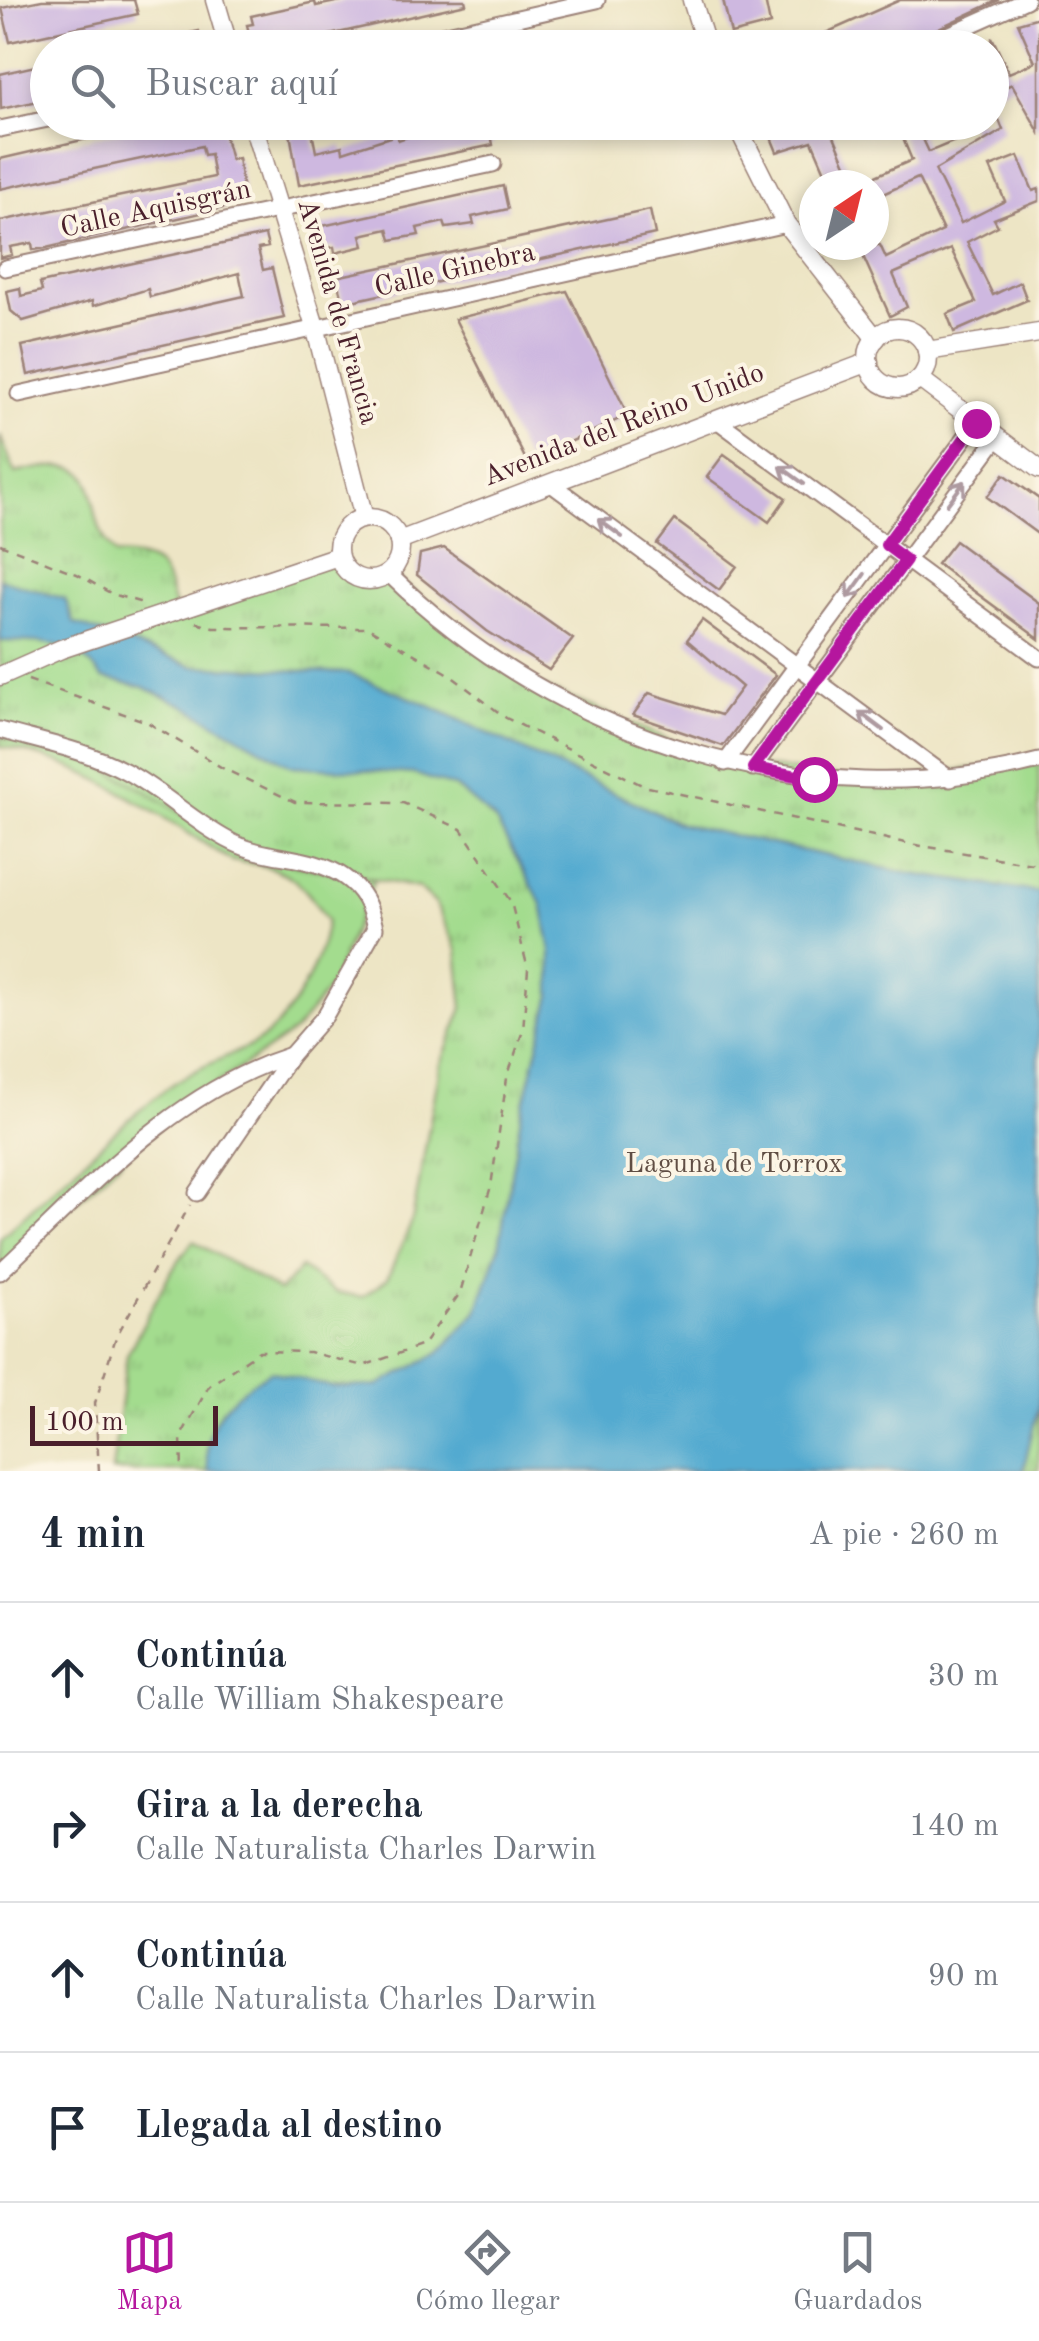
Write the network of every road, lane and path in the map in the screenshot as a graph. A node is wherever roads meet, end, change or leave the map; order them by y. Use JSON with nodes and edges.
{"nodes":[{"id":1,"x":215,"y":0,"type":"edge"},
{"id":2,"x":597,"y":0,"type":"edge"},
{"id":3,"x":692,"y":0,"type":"edge"},
{"id":4,"x":1026,"y":0,"type":"edge"},
{"id":5,"x":224,"y":30,"type":"edge"},
{"id":6,"x":464,"y":30,"type":"edge"},
{"id":7,"x":701,"y":30,"type":"edge"},
{"id":8,"x":959,"y":30,"type":"edge"},
{"id":9,"x":30,"y":122,"type":"edge"},
{"id":10,"x":0,"y":128,"type":"edge"},
{"id":11,"x":258,"y":140,"type":"edge"},
{"id":12,"x":746,"y":140,"type":"edge"},
{"id":13,"x":493,"y":164,"type":"dead end"},
{"id":14,"x":280,"y":210,"type":"junction"},
{"id":15,"x":786,"y":224,"type":"junction"},
{"id":16,"x":5,"y":268,"type":"dead end"},
{"id":17,"x":316,"y":330,"type":"junction"},
{"id":18,"x":1039,"y":332,"type":"edge"},
{"id":19,"x":876,"y":339,"type":"junction"},
{"id":20,"x":927,"y":352,"type":"junction"},
{"id":21,"x":869,"y":362,"type":"junction"},
{"id":22,"x":920,"y":379,"type":"junction"},
{"id":23,"x":19,"y":394,"type":"dead end"},
{"id":24,"x":717,"y":420,"type":"junction"},
{"id":25,"x":976,"y":423,"type":"junction"},
{"id":26,"x":997,"y":438,"type":"junction"},
{"id":27,"x":1039,"y":470,"type":"edge"},
{"id":28,"x":550,"y":484,"type":"junction"},
{"id":29,"x":364,"y":518,"type":"junction"},
{"id":30,"x":400,"y":541,"type":"junction"},
{"id":31,"x":0,"y":544,"type":"edge"},
{"id":32,"x":886,"y":545,"type":"junction"},
{"id":33,"x":338,"y":556,"type":"junction"},
{"id":34,"x":906,"y":560,"type":"junction"},
{"id":35,"x":389,"y":574,"type":"junction"},
{"id":36,"x":170,"y":613,"type":"junction"},
{"id":37,"x":1039,"y":658,"type":"edge"},
{"id":38,"x":797,"y":666,"type":"junction"},
{"id":39,"x":4,"y":674,"type":"edge"},
{"id":40,"x":817,"y":681,"type":"junction"},
{"id":41,"x":0,"y":730,"type":"edge"},
{"id":42,"x":1039,"y":761,"type":"edge"},
{"id":43,"x":725,"y":763,"type":"junction"},
{"id":44,"x":753,"y":768,"type":"junction"},
{"id":45,"x":950,"y":779,"type":"junction"},
{"id":46,"x":1039,"y":865,"type":"edge"},
{"id":47,"x":291,"y":1055,"type":"junction"},
{"id":48,"x":197,"y":1192,"type":"joint"},
{"id":49,"x":0,"y":1272,"type":"edge"},
{"id":50,"x":100,"y":1471,"type":"edge"},
{"id":51,"x":182,"y":1471,"type":"edge"}],
"edges":[{"from":1,"to":5,"type":"street"},
{"from":2,"to":6,"type":"street"},
{"from":3,"to":7,"type":"street"},
{"from":4,"to":8,"type":"street"},
{"from":9,"to":10,"type":"street"},
{"from":11,"to":14,"type":"street","name":"Avenida de Francia"},
{"from":12,"to":15,"type":"street"},
{"from":13,"to":14,"type":"street","name":"Calle Aquisgrán"},
{"from":14,"to":16,"type":"street","name":"Calle Aquisgrán"},
{"from":14,"to":17,"type":"street","name":"Avenida de Francia"},
{"from":15,"to":17,"type":"street","name":"Calle Ginebra"},
{"from":15,"to":19,"type":"street"},
{"from":17,"to":23,"type":"street","name":"Calle Ginebra"},
{"from":17,"to":29,"type":"street","name":"Avenida de Francia"},
{"from":18,"to":20,"type":"street"},
{"from":19,"to":20,"type":"street"},
{"from":19,"to":21,"type":"street"},
{"from":20,"to":22,"type":"street"},
{"from":21,"to":22,"type":"street"},
{"from":21,"to":24,"type":"street","name":"Avenida del Reino Unido"},
{"from":22,"to":25,"type":"street"},
{"from":24,"to":28,"type":"street","name":"Avenida del Reino Unido"},
{"from":32,"to":24,"type":"street","one_way":true},
{"from":25,"to":26,"type":"street"},
{"from":25,"to":32,"type":"street"},
{"from":26,"to":27,"type":"street"},
{"from":34,"to":26,"type":"street","one_way":true},
{"from":28,"to":30,"type":"street","name":"Avenida del Reino Unido"},
{"from":38,"to":28,"type":"street","one_way":true},
{"from":29,"to":30,"type":"street"},
{"from":29,"to":33,"type":"street"},
{"from":30,"to":35,"type":"street"},
{"from":31,"to":36,"type":"path"},
{"from":32,"to":34,"type":"street"},
{"from":32,"to":38,"type":"street","one_way":true},
{"from":33,"to":35,"type":"street"},
{"from":33,"to":36,"type":"street"},
{"from":34,"to":37,"type":"street"},
{"from":34,"to":40,"type":"street"},
{"from":35,"to":43,"type":"street"},
{"from":36,"to":39,"type":"street"},
{"from":36,"to":46,"type":"path"},
{"from":38,"to":40,"type":"street"},
{"from":38,"to":43,"type":"street"},
{"from":39,"to":51,"type":"path"},
{"from":40,"to":44,"type":"street"},
{"from":45,"to":40,"type":"street","one_way":true},
{"from":41,"to":47,"type":"street"},
{"from":42,"to":45,"type":"street"},
{"from":43,"to":44,"type":"street"},
{"from":44,"to":45,"type":"street"},
{"from":47,"to":48,"type":"street"},
{"from":47,"to":49,"type":"street"},
{"from":48,"to":50,"type":"path"}]}
